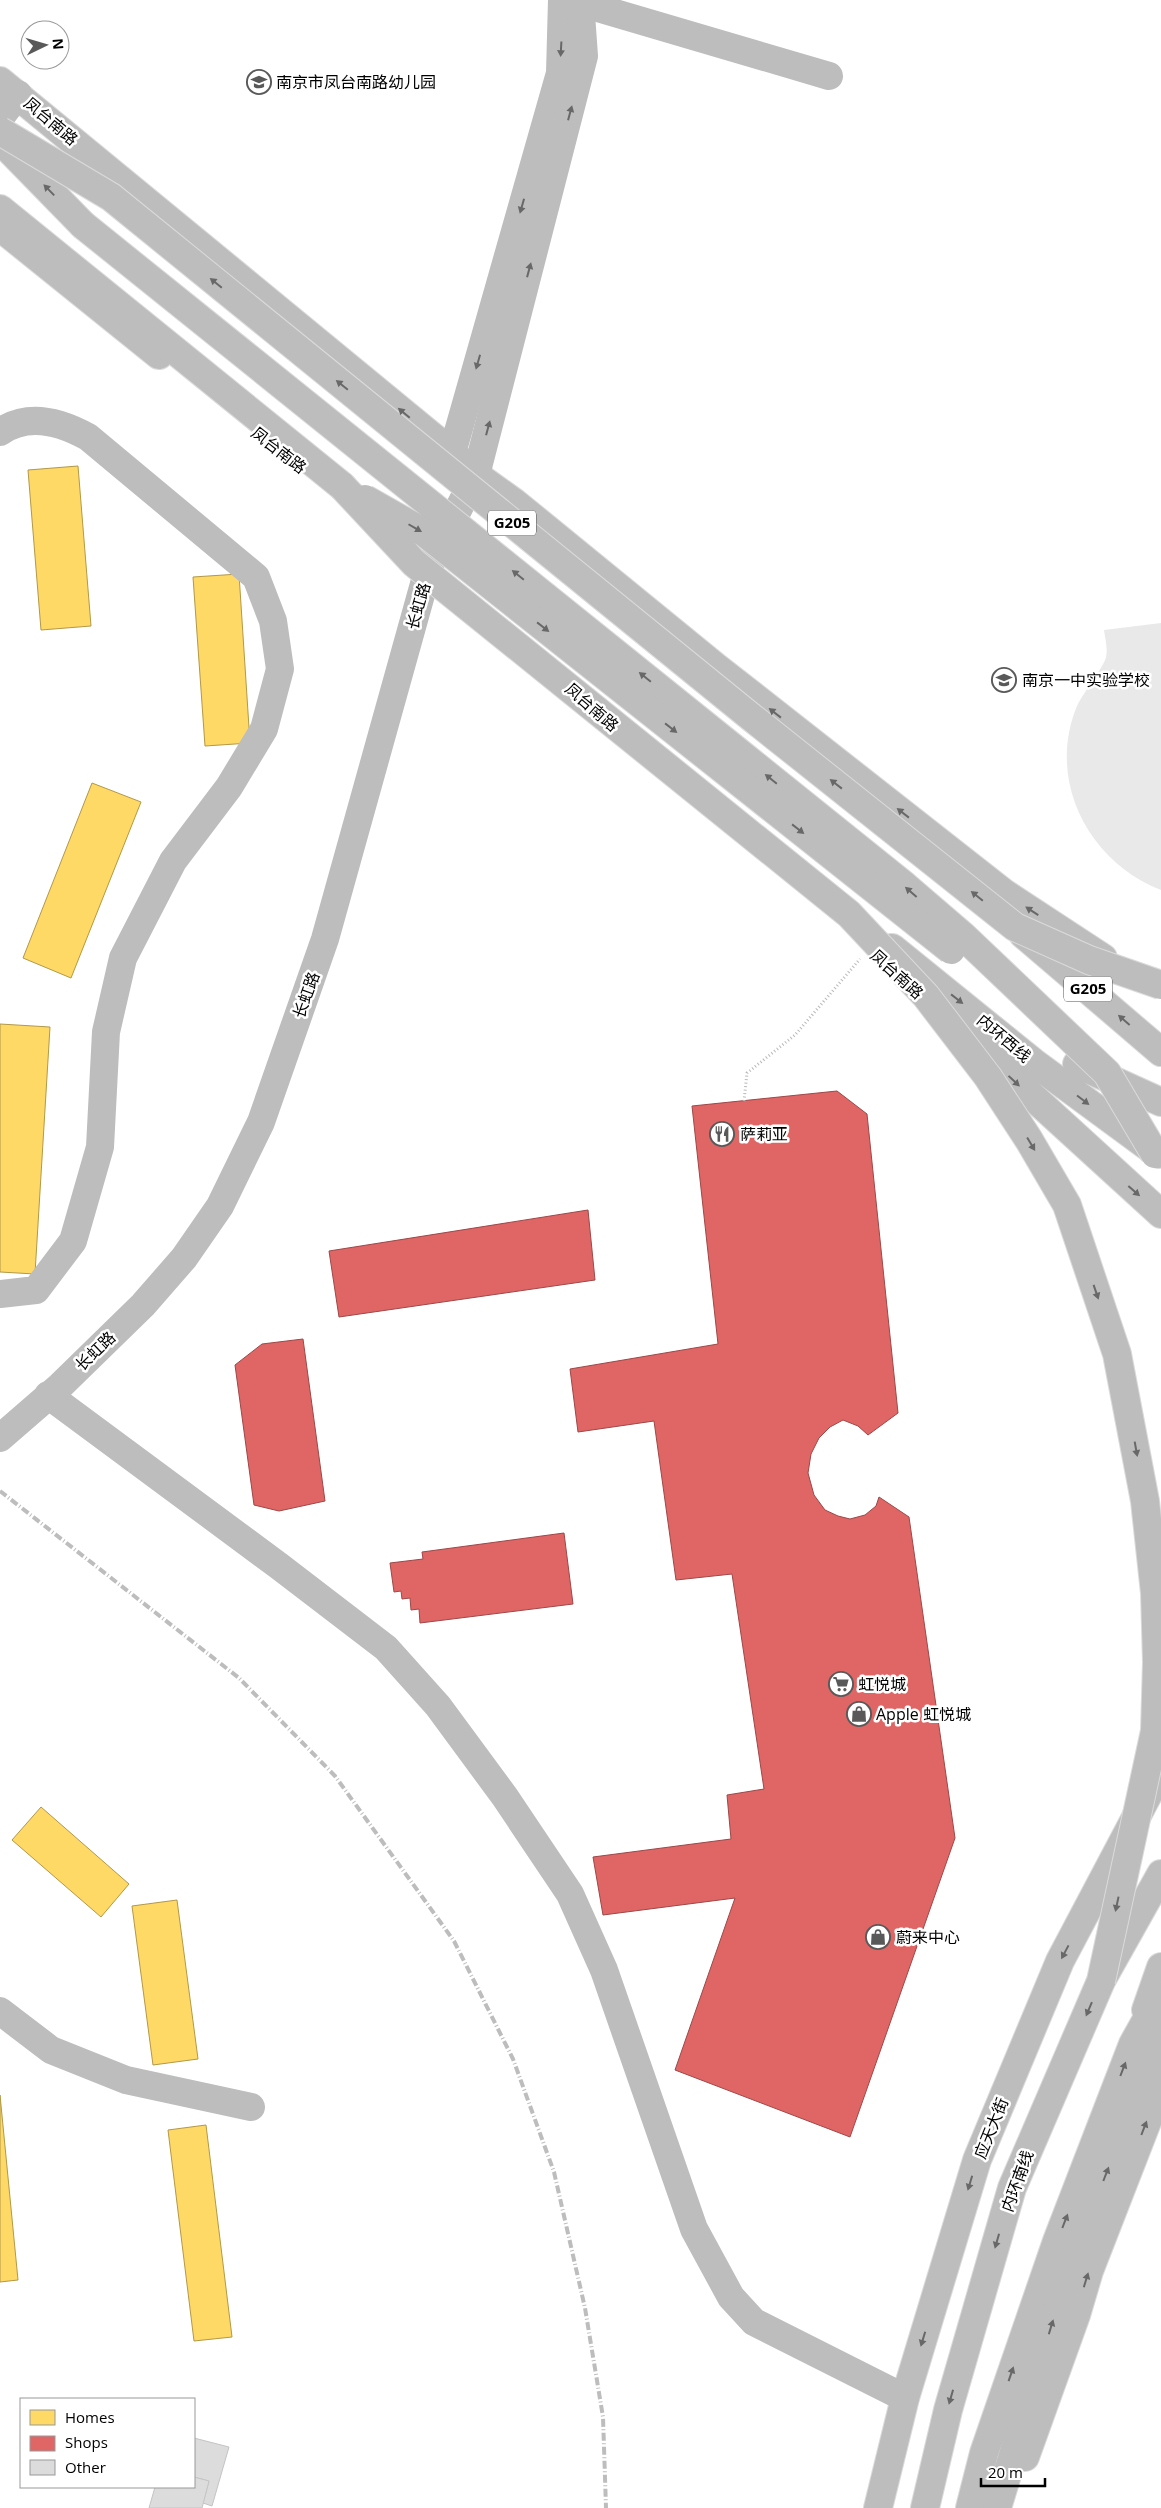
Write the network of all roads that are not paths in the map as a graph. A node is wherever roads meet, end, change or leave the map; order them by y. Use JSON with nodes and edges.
{"nodes":[{"id":1,"x":579,"y":1,"type":"edge"},
{"id":2,"x":829,"y":76,"type":"dead end"},
{"id":3,"x":9,"y":88,"type":"edge"},
{"id":4,"x":0,"y":118,"type":"edge"},
{"id":5,"x":0,"y":131,"type":"edge"},
{"id":6,"x":0,"y":140,"type":"edge"},
{"id":7,"x":0,"y":209,"type":"edge"},
{"id":8,"x":0,"y":228,"type":"edge"},
{"id":9,"x":0,"y":432,"type":"edge"},
{"id":10,"x":452,"y":454,"type":"junction"},
{"id":11,"x":476,"y":475,"type":"junction"},
{"id":12,"x":342,"y":486,"type":"junction"},
{"id":13,"x":429,"y":566,"type":"junction"},
{"id":14,"x":850,"y":914,"type":"junction"},
{"id":15,"x":1015,"y":927,"type":"junction"},
{"id":16,"x":1161,"y":985,"type":"edge"},
{"id":17,"x":1161,"y":996,"type":"edge"},
{"id":18,"x":1161,"y":1052,"type":"edge"},
{"id":19,"x":1161,"y":1102,"type":"edge"},
{"id":20,"x":1161,"y":1156,"type":"edge"},
{"id":21,"x":1161,"y":1164,"type":"edge"},
{"id":22,"x":1161,"y":1214,"type":"edge"},
{"id":23,"x":0,"y":1294,"type":"edge"},
{"id":24,"x":48,"y":1395,"type":"junction"},
{"id":25,"x":0,"y":1438,"type":"edge"},
{"id":26,"x":1161,"y":1770,"type":"edge"},
{"id":27,"x":1161,"y":1874,"type":"edge"},
{"id":28,"x":1161,"y":1967,"type":"edge"},
{"id":29,"x":1101,"y":1981,"type":"junction"},
{"id":30,"x":1161,"y":1994,"type":"edge"},
{"id":31,"x":0,"y":2011,"type":"edge"},
{"id":32,"x":1161,"y":2034,"type":"edge"},
{"id":33,"x":1133,"y":2044,"type":"junction"},
{"id":34,"x":1161,"y":2086,"type":"edge"},
{"id":35,"x":251,"y":2107,"type":"dead end"},
{"id":36,"x":905,"y":2398,"type":"junction"},
{"id":37,"x":878,"y":2508,"type":"edge"},
{"id":38,"x":925,"y":2508,"type":"edge"},
{"id":39,"x":970,"y":2508,"type":"edge"},
{"id":40,"x":997,"y":2508,"type":"edge"},
{"id":41,"x":1008,"y":2508,"type":"edge"}],
"edges":[{"from":1,"to":2,"type":"main road"},
{"from":1,"to":10,"type":"main road","one_way":true},
{"from":11,"to":1,"type":"main road","name":"长虹路","one_way":true},
{"from":3,"to":4,"type":"main road"},
{"from":10,"to":3,"type":"main road","name":"凤台南路","one_way":true},
{"from":15,"to":5,"type":"main road","name":"凤台南路","number":"G205","one_way":true,"bridge":true},
{"from":21,"to":6,"type":"main road","one_way":true,"bridge":true},
{"from":7,"to":12,"type":"main road","name":"凤台南路"},
{"from":8,"to":13,"type":"main road","name":"凤台南路"},
{"from":9,"to":23,"type":"main road"},
{"from":10,"to":11,"type":"main road","name":"凤台南路"},
{"from":11,"to":13,"type":"main road","name":"长虹路"},
{"from":17,"to":11,"type":"main road","name":"凤台南路","one_way":true},
{"from":12,"to":14,"type":"main road","bridge":true},
{"from":12,"to":19,"type":"main road","one_way":true,"bridge":true},
{"from":13,"to":22,"type":"main road","name":"凤台南路","one_way":true},
{"from":13,"to":24,"type":"main road","name":"长虹路"},
{"from":14,"to":20,"type":"main road","name":"内环西线","one_way":true,"bridge":true},
{"from":14,"to":29,"type":"main road","one_way":true,"bridge":true},
{"from":15,"to":16,"type":"main road","bridge":true},
{"from":18,"to":15,"type":"main road","number":"G205","one_way":true,"bridge":true},
{"from":24,"to":25,"type":"main road","name":"长虹路"},
{"from":24,"to":36,"type":"main road"},
{"from":26,"to":36,"type":"main road","name":"应天大街","one_way":true},
{"from":27,"to":29,"type":"main road","name":"内环南线","bridge":true},
{"from":28,"to":33,"type":"main road"},
{"from":29,"to":38,"type":"main road","name":"内环南线","one_way":true},
{"from":30,"to":33,"type":"main road"},
{"from":31,"to":35,"type":"main road"},
{"from":40,"to":32,"type":"main road","one_way":true},
{"from":39,"to":33,"type":"main road","one_way":true},
{"from":41,"to":34,"type":"main road","one_way":true},
{"from":36,"to":37,"type":"main road","name":"应天大街"}]}
